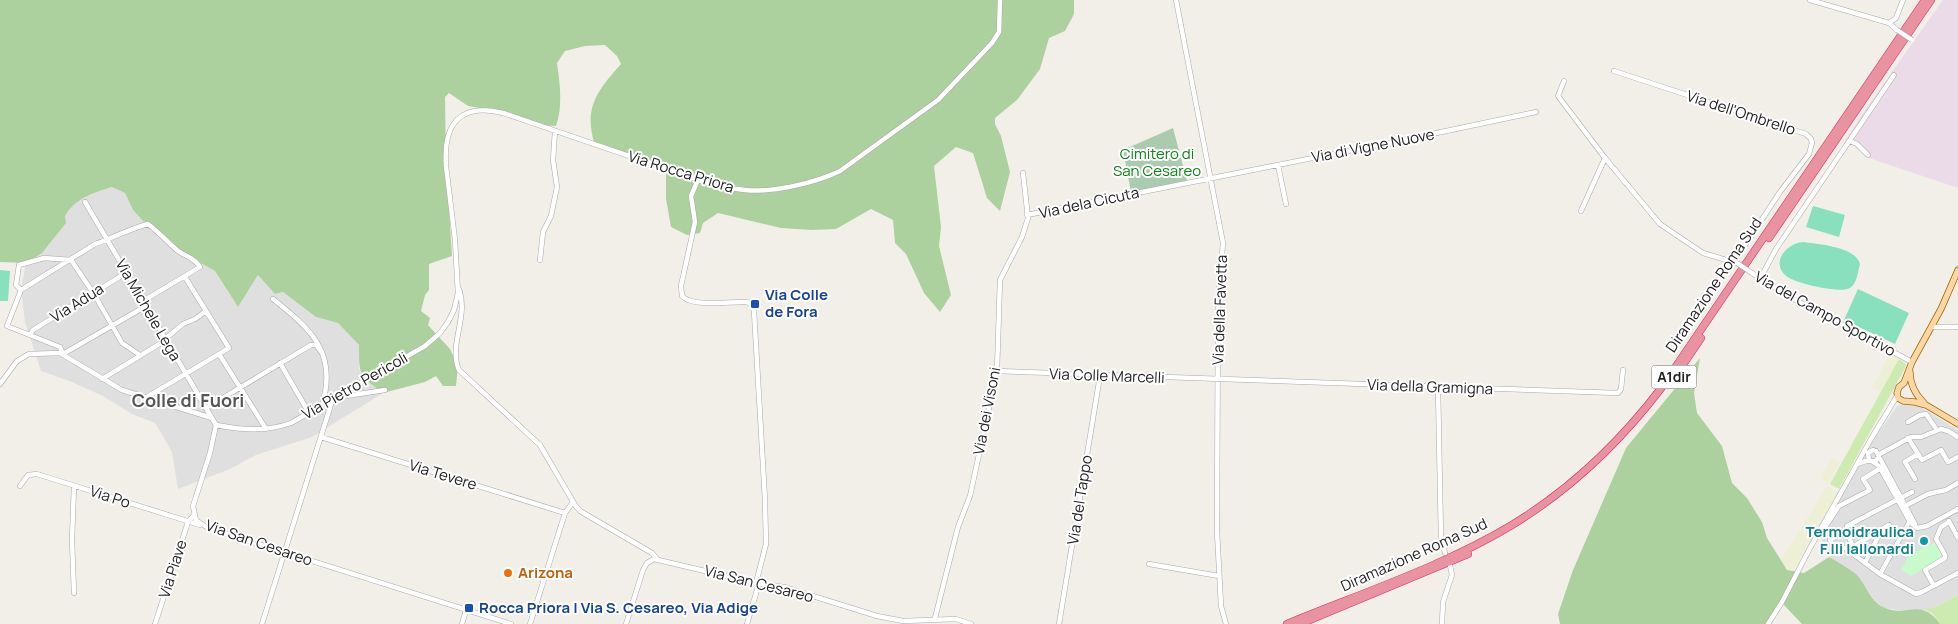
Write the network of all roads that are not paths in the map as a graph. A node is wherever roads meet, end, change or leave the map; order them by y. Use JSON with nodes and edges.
{"nodes":[{"id":1,"x":1000,"y":0,"type":"edge"},
{"id":2,"x":1176,"y":0,"type":"edge"},
{"id":3,"x":1810,"y":0,"type":"edge"},
{"id":4,"x":1903,"y":0,"type":"edge"},
{"id":5,"x":1925,"y":0,"type":"edge"},
{"id":6,"x":1931,"y":0,"type":"edge"},
{"id":7,"x":1889,"y":23,"type":"junction"},
{"id":8,"x":1917,"y":43,"type":"dead end"},
{"id":9,"x":1614,"y":71,"type":"dead end"},
{"id":10,"x":1894,"y":75,"type":"dead end"},
{"id":11,"x":1564,"y":81,"type":"dead end"},
{"id":12,"x":1536,"y":112,"type":"dead end"},
{"id":13,"x":555,"y":131,"type":"junction"},
{"id":14,"x":1850,"y":141,"type":"junction"},
{"id":15,"x":1868,"y":155,"type":"dead end"},
{"id":16,"x":1606,"y":158,"type":"junction"},
{"id":17,"x":1278,"y":165,"type":"junction"},
{"id":18,"x":1023,"y":173,"type":"dead end"},
{"id":19,"x":1210,"y":178,"type":"junction"},
{"id":20,"x":698,"y":180,"type":"junction"},
{"id":21,"x":85,"y":202,"type":"dead end"},
{"id":22,"x":1286,"y":204,"type":"dead end"},
{"id":23,"x":1581,"y":211,"type":"dead end"},
{"id":24,"x":1027,"y":215,"type":"junction"},
{"id":25,"x":107,"y":240,"type":"junction"},
{"id":26,"x":71,"y":260,"type":"junction"},
{"id":27,"x":540,"y":260,"type":"dead end"},
{"id":28,"x":1735,"y":263,"type":"junction"},
{"id":29,"x":1958,"y":270,"type":"edge"},
{"id":30,"x":126,"y":273,"type":"junction"},
{"id":31,"x":185,"y":277,"type":"junction"},
{"id":32,"x":1760,"y":279,"type":"junction"},
{"id":33,"x":458,"y":288,"type":"junction"},
{"id":34,"x":21,"y":290,"type":"junction"},
{"id":35,"x":93,"y":292,"type":"junction"},
{"id":36,"x":273,"y":299,"type":"dead end"},
{"id":37,"x":144,"y":304,"type":"junction"},
{"id":38,"x":206,"y":311,"type":"junction"},
{"id":39,"x":112,"y":326,"type":"junction"},
{"id":40,"x":1932,"y":327,"type":"junction"},
{"id":41,"x":1958,"y":327,"type":"edge"},
{"id":42,"x":30,"y":335,"type":"junction"},
{"id":43,"x":166,"y":339,"type":"junction"},
{"id":44,"x":322,"y":352,"type":"junction"},
{"id":45,"x":63,"y":354,"type":"junction"},
{"id":46,"x":219,"y":354,"type":"junction"},
{"id":47,"x":140,"y":356,"type":"junction"},
{"id":48,"x":280,"y":363,"type":"junction"},
{"id":49,"x":1911,"y":364,"type":"junction"},
{"id":50,"x":1623,"y":370,"type":"dead end"},
{"id":51,"x":997,"y":371,"type":"junction"},
{"id":52,"x":186,"y":374,"type":"junction"},
{"id":53,"x":1100,"y":376,"type":"junction"},
{"id":54,"x":102,"y":379,"type":"junction"},
{"id":55,"x":1217,"y":380,"type":"junction"},
{"id":56,"x":1904,"y":383,"type":"junction"},
{"id":57,"x":0,"y":384,"type":"edge"},
{"id":58,"x":1912,"y":385,"type":"junction"},
{"id":59,"x":240,"y":388,"type":"junction"},
{"id":60,"x":1438,"y":388,"type":"junction"},
{"id":61,"x":385,"y":390,"type":"dead end"},
{"id":62,"x":1916,"y":393,"type":"junction"},
{"id":63,"x":1897,"y":396,"type":"junction"},
{"id":64,"x":145,"y":398,"type":"junction"},
{"id":65,"x":333,"y":398,"type":"junction"},
{"id":66,"x":1903,"y":401,"type":"junction"},
{"id":67,"x":1910,"y":401,"type":"junction"},
{"id":68,"x":322,"y":405,"type":"junction"},
{"id":69,"x":1926,"y":405,"type":"junction"},
{"id":70,"x":206,"y":408,"type":"junction"},
{"id":71,"x":1890,"y":410,"type":"junction"},
{"id":72,"x":308,"y":413,"type":"junction"},
{"id":73,"x":212,"y":418,"type":"junction"},
{"id":74,"x":1908,"y":422,"type":"dead end"},
{"id":75,"x":1958,"y":424,"type":"edge"},
{"id":76,"x":216,"y":426,"type":"junction"},
{"id":77,"x":266,"y":429,"type":"junction"},
{"id":78,"x":1937,"y":430,"type":"junction"},
{"id":79,"x":320,"y":437,"type":"junction"},
{"id":80,"x":1958,"y":437,"type":"edge"},
{"id":81,"x":1908,"y":438,"type":"junction"},
{"id":82,"x":1871,"y":439,"type":"junction"},
{"id":83,"x":1866,"y":448,"type":"junction"},
{"id":84,"x":1876,"y":453,"type":"junction"},
{"id":85,"x":1862,"y":454,"type":"junction"},
{"id":86,"x":1918,"y":454,"type":"junction"},
{"id":87,"x":1956,"y":458,"type":"edge"},
{"id":88,"x":1871,"y":461,"type":"junction"},
{"id":89,"x":1958,"y":464,"type":"edge"},
{"id":90,"x":1856,"y":465,"type":"junction"},
{"id":91,"x":1881,"y":468,"type":"junction"},
{"id":92,"x":1915,"y":480,"type":"dead end"},
{"id":93,"x":1958,"y":483,"type":"edge"},
{"id":94,"x":20,"y":486,"type":"dead end"},
{"id":95,"x":74,"y":486,"type":"junction"},
{"id":96,"x":1912,"y":492,"type":"dead end"},
{"id":97,"x":1899,"y":499,"type":"junction"},
{"id":98,"x":573,"y":502,"type":"junction"},
{"id":99,"x":1905,"y":506,"type":"junction"},
{"id":100,"x":1958,"y":509,"type":"edge"},
{"id":101,"x":565,"y":513,"type":"junction"},
{"id":102,"x":194,"y":515,"type":"junction"},
{"id":103,"x":1946,"y":516,"type":"junction"},
{"id":104,"x":1910,"y":519,"type":"junction"},
{"id":105,"x":188,"y":522,"type":"junction"},
{"id":106,"x":1949,"y":522,"type":"junction"},
{"id":107,"x":1889,"y":526,"type":"dead end"},
{"id":108,"x":206,"y":527,"type":"junction"},
{"id":109,"x":1846,"y":530,"type":"junction"},
{"id":110,"x":1881,"y":530,"type":"junction"},
{"id":111,"x":1819,"y":532,"type":"junction"},
{"id":112,"x":1958,"y":538,"type":"edge"},
{"id":113,"x":1854,"y":546,"type":"junction"},
{"id":114,"x":1845,"y":548,"type":"dead end"},
{"id":115,"x":1836,"y":549,"type":"dead end"},
{"id":116,"x":284,"y":553,"type":"junction"},
{"id":117,"x":1445,"y":554,"type":"dead end"},
{"id":118,"x":1853,"y":554,"type":"junction"},
{"id":119,"x":657,"y":559,"type":"junction"},
{"id":120,"x":1865,"y":563,"type":"junction"},
{"id":121,"x":1149,"y":564,"type":"dead end"},
{"id":122,"x":1450,"y":565,"type":"dead end"},
{"id":123,"x":1958,"y":573,"type":"edge"},
{"id":124,"x":1880,"y":574,"type":"junction"},
{"id":125,"x":1219,"y":576,"type":"junction"},
{"id":126,"x":758,"y":583,"type":"junction"},
{"id":127,"x":1934,"y":586,"type":"junction"},
{"id":128,"x":74,"y":593,"type":"dead end"},
{"id":129,"x":466,"y":610,"type":"junction"},
{"id":130,"x":935,"y":618,"type":"junction"},
{"id":131,"x":155,"y":624,"type":"edge"},
{"id":132,"x":262,"y":624,"type":"edge"},
{"id":133,"x":462,"y":624,"type":"edge"},
{"id":134,"x":511,"y":624,"type":"edge"},
{"id":135,"x":530,"y":624,"type":"edge"},
{"id":136,"x":626,"y":624,"type":"edge"},
{"id":137,"x":747,"y":624,"type":"edge"},
{"id":138,"x":939,"y":624,"type":"edge"},
{"id":139,"x":971,"y":624,"type":"edge"},
{"id":140,"x":1059,"y":624,"type":"edge"},
{"id":141,"x":1226,"y":624,"type":"edge"},
{"id":142,"x":1287,"y":624,"type":"edge"},
{"id":143,"x":1300,"y":624,"type":"edge"},
{"id":144,"x":1442,"y":624,"type":"edge"},
{"id":145,"x":1768,"y":624,"type":"edge"}],
"edges":[{"from":1,"to":20,"type":"street","name":"Via Rocca Priora"},
{"from":2,"to":19,"type":"street","name":"Via della Favetta"},
{"from":3,"to":7,"type":"street"},
{"from":4,"to":7,"type":"street"},
{"from":5,"to":142,"type":"highway","name":"Diramazione Roma Sud","number":"A1dir"},
{"from":6,"to":143,"type":"highway","name":"Diramazione Roma Sud","number":"A1dir"},
{"from":7,"to":8,"type":"street","bridge":true},
{"from":9,"to":28,"type":"street","name":"Via dell'Ombrello"},
{"from":10,"to":14,"type":"street"},
{"from":11,"to":16,"type":"street","name":"Via del Campo Sportivo"},
{"from":12,"to":17,"type":"street","name":"Via di Vigne Nuove"},
{"from":13,"to":20,"type":"street","name":"Via Rocca Priora"},
{"from":13,"to":27,"type":"street"},
{"from":13,"to":33,"type":"street","name":"Via Rocca Priora"},
{"from":14,"to":15,"type":"street"},
{"from":14,"to":32,"type":"street"},
{"from":16,"to":23,"type":"street"},
{"from":16,"to":28,"type":"street","name":"Via del Campo Sportivo"},
{"from":17,"to":19,"type":"street","name":"Via di Vigne Nuove"},
{"from":17,"to":22,"type":"street"},
{"from":18,"to":24,"type":"street","name":"Via dei Visoni"},
{"from":19,"to":24,"type":"street","name":"Via dela Cicuta"},
{"from":19,"to":55,"type":"street","name":"Via della Favetta"},
{"from":20,"to":126,"type":"street"},
{"from":21,"to":25,"type":"street","name":"Via Michele Lega"},
{"from":24,"to":51,"type":"street","name":"Via dei Visoni"},
{"from":25,"to":26,"type":"street"},
{"from":25,"to":30,"type":"street","name":"Via Michele Lega"},
{"from":25,"to":31,"type":"street"},
{"from":26,"to":34,"type":"street"},
{"from":26,"to":34,"type":"street"},
{"from":26,"to":35,"type":"street"},
{"from":28,"to":32,"type":"street","name":"Via del Campo Sportivo","bridge":true},
{"from":29,"to":40,"type":"main road"},
{"from":30,"to":35,"type":"street","name":"Via Adua"},
{"from":30,"to":37,"type":"street","name":"Via Michele Lega"},
{"from":31,"to":37,"type":"street"},
{"from":31,"to":38,"type":"street"},
{"from":32,"to":49,"type":"street","name":"Via del Campo Sportivo"},
{"from":33,"to":65,"type":"street","name":"Via Pietro Pericoli"},
{"from":33,"to":98,"type":"street"},
{"from":34,"to":42,"type":"street"},
{"from":35,"to":39,"type":"street"},
{"from":35,"to":42,"type":"street","name":"Via Adua"},
{"from":36,"to":44,"type":"street"},
{"from":37,"to":39,"type":"street"},
{"from":37,"to":43,"type":"street","name":"Via Michele Lega"},
{"from":38,"to":43,"type":"street"},
{"from":38,"to":46,"type":"street"},
{"from":39,"to":45,"type":"street"},
{"from":39,"to":47,"type":"street"},
{"from":40,"to":41,"type":"street"},
{"from":40,"to":49,"type":"main road"},
{"from":42,"to":45,"type":"street"},
{"from":43,"to":47,"type":"street"},
{"from":43,"to":52,"type":"street","name":"Via Michele Lega"},
{"from":44,"to":48,"type":"street"},
{"from":44,"to":68,"type":"street"},
{"from":45,"to":54,"type":"street"},
{"from":45,"to":57,"type":"street"},
{"from":46,"to":52,"type":"street"},
{"from":46,"to":59,"type":"street"},
{"from":47,"to":54,"type":"street"},
{"from":48,"to":59,"type":"street"},
{"from":48,"to":72,"type":"street"},
{"from":49,"to":56,"type":"main road"},
{"from":49,"to":58,"type":"main road"},
{"from":50,"to":60,"type":"street","name":"Via della Gramigna"},
{"from":51,"to":53,"type":"street","name":"Via Colle Marcelli"},
{"from":51,"to":130,"type":"street","name":"Via dei Visoni"},
{"from":52,"to":64,"type":"street"},
{"from":52,"to":70,"type":"street","name":"Via Michele Lega"},
{"from":53,"to":55,"type":"street","name":"Via Colle Marcelli"},
{"from":53,"to":140,"type":"street","name":"Via del Tappo"},
{"from":54,"to":64,"type":"street"},
{"from":55,"to":60,"type":"street","name":"Via della Gramigna"},
{"from":55,"to":125,"type":"street","name":"Via della Favetta"},
{"from":56,"to":58,"type":"main road"},
{"from":56,"to":63,"type":"main road"},
{"from":58,"to":62,"type":"main road"},
{"from":59,"to":70,"type":"street"},
{"from":59,"to":77,"type":"street"},
{"from":60,"to":117,"type":"street"},
{"from":61,"to":65,"type":"street"},
{"from":62,"to":67,"type":"main road"},
{"from":62,"to":69,"type":"main road"},
{"from":63,"to":66,"type":"main road"},
{"from":63,"to":71,"type":"street"},
{"from":64,"to":73,"type":"street"},
{"from":65,"to":68,"type":"street","name":"Via Pietro Pericoli"},
{"from":65,"to":79,"type":"street"},
{"from":66,"to":67,"type":"main road"},
{"from":66,"to":71,"type":"street"},
{"from":67,"to":69,"type":"main road"},
{"from":68,"to":72,"type":"street","name":"Via Pietro Pericoli"},
{"from":69,"to":75,"type":"main road"},
{"from":70,"to":73,"type":"street","name":"Via Michele Lega"},
{"from":71,"to":82,"type":"street"},
{"from":72,"to":77,"type":"street","name":"Via Pietro Pericoli"},
{"from":73,"to":76,"type":"street"},
{"from":74,"to":78,"type":"street"},
{"from":76,"to":77,"type":"street","name":"Via Pietro Pericoli"},
{"from":76,"to":102,"type":"street","name":"Via San Cesareo"},
{"from":78,"to":80,"type":"street"},
{"from":78,"to":81,"type":"street"},
{"from":79,"to":101,"type":"street","name":"Via Tevere"},
{"from":79,"to":116,"type":"street"},
{"from":81,"to":84,"type":"street"},
{"from":81,"to":86,"type":"street"},
{"from":82,"to":83,"type":"street"},
{"from":82,"to":84,"type":"street"},
{"from":83,"to":84,"type":"street"},
{"from":83,"to":85,"type":"street"},
{"from":84,"to":88,"type":"street"},
{"from":84,"to":88,"type":"street"},
{"from":84,"to":97,"type":"street"},
{"from":85,"to":88,"type":"street"},
{"from":85,"to":90,"type":"street"},
{"from":86,"to":87,"type":"street"},
{"from":86,"to":92,"type":"street"},
{"from":87,"to":89,"type":"street"},
{"from":88,"to":90,"type":"street"},
{"from":88,"to":91,"type":"street"},
{"from":90,"to":111,"type":"street"},
{"from":91,"to":97,"type":"street"},
{"from":91,"to":111,"type":"street"},
{"from":93,"to":99,"type":"street"},
{"from":94,"to":95,"type":"street","name":"Via Po"},
{"from":95,"to":105,"type":"street","name":"Via Po"},
{"from":95,"to":128,"type":"street"},
{"from":96,"to":97,"type":"street"},
{"from":97,"to":99,"type":"street"},
{"from":97,"to":104,"type":"street"},
{"from":97,"to":109,"type":"street"},
{"from":98,"to":101,"type":"street"},
{"from":98,"to":119,"type":"street"},
{"from":99,"to":104,"type":"street"},
{"from":100,"to":103,"type":"street"},
{"from":101,"to":135,"type":"street"},
{"from":102,"to":105,"type":"street","name":"Via Piave"},
{"from":102,"to":108,"type":"street","name":"Via San Cesareo"},
{"from":103,"to":104,"type":"street"},
{"from":103,"to":106,"type":"street"},
{"from":104,"to":124,"type":"street"},
{"from":105,"to":108,"type":"street","name":"Via Po"},
{"from":105,"to":131,"type":"street","name":"Via Piave"},
{"from":106,"to":112,"type":"street"},
{"from":106,"to":127,"type":"street"},
{"from":107,"to":110,"type":"street"},
{"from":108,"to":116,"type":"street","name":"Via San Cesareo"},
{"from":109,"to":113,"type":"street"},
{"from":109,"to":115,"type":"street"},
{"from":110,"to":113,"type":"street"},
{"from":110,"to":120,"type":"street"},
{"from":111,"to":145,"type":"street"},
{"from":113,"to":118,"type":"street"},
{"from":114,"to":118,"type":"street"},
{"from":116,"to":129,"type":"street","name":"Via San Cesareo"},
{"from":116,"to":132,"type":"street"},
{"from":118,"to":120,"type":"street"},
{"from":119,"to":126,"type":"street","name":"Via San Cesareo"},
{"from":119,"to":136,"type":"street"},
{"from":120,"to":124,"type":"street"},
{"from":121,"to":125,"type":"street"},
{"from":122,"to":144,"type":"street"},
{"from":123,"to":127,"type":"street"},
{"from":124,"to":127,"type":"street"},
{"from":125,"to":141,"type":"street","name":"Via della Favetta"},
{"from":126,"to":130,"type":"street","name":"Via San Cesareo"},
{"from":126,"to":137,"type":"street"},
{"from":129,"to":133,"type":"street"},
{"from":129,"to":134,"type":"street","name":"Via San Cesareo"},
{"from":130,"to":138,"type":"street"},
{"from":130,"to":139,"type":"street","name":"Via San Cesareo"}]}
